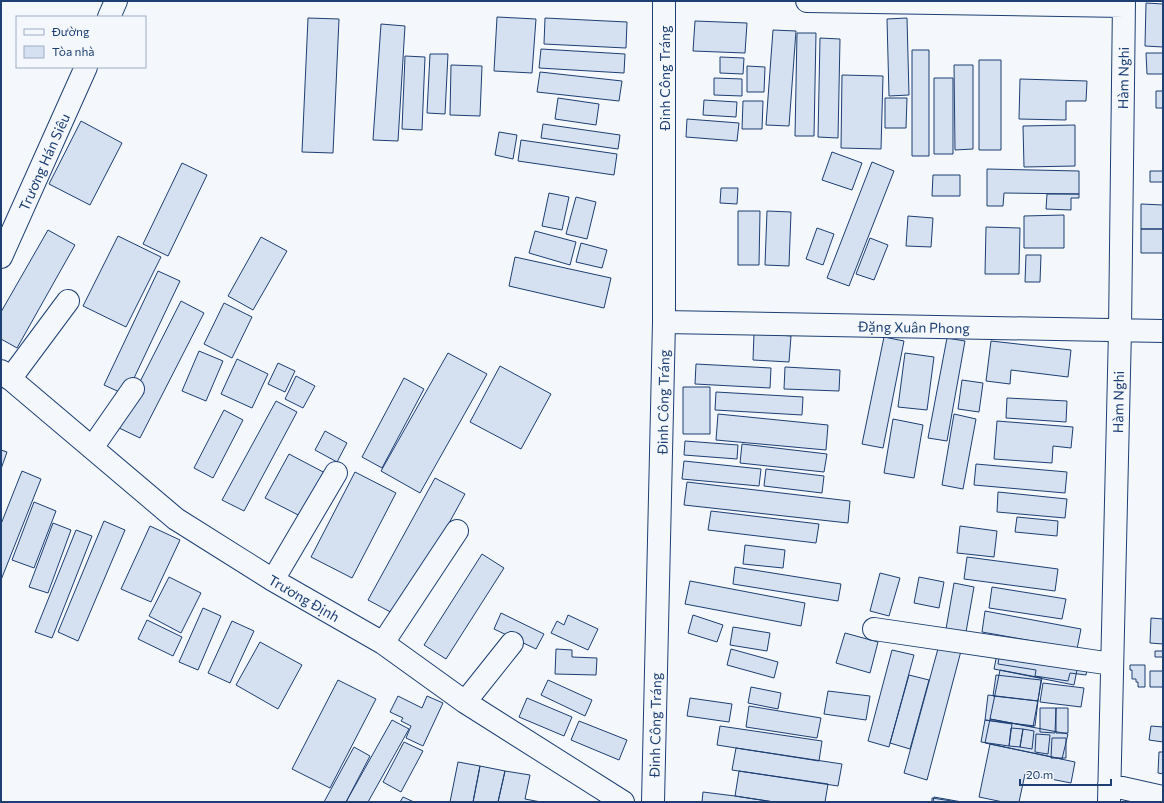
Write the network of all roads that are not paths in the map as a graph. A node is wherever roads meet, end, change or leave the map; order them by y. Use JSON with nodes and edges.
{"nodes":[{"id":1,"x":116,"y":1,"type":"edge"},
{"id":2,"x":664,"y":1,"type":"edge"},
{"id":3,"x":807,"y":1,"type":"edge"},
{"id":4,"x":1124,"y":3,"type":"edge"},
{"id":5,"x":109,"y":16,"type":"edge"},
{"id":6,"x":86,"y":68,"type":"edge"},
{"id":7,"x":1,"y":257,"type":"edge"},
{"id":8,"x":68,"y":301,"type":"dead end"},
{"id":9,"x":664,"y":322,"type":"junction"},
{"id":10,"x":1120,"y":330,"type":"junction"},
{"id":11,"x":1163,"y":331,"type":"edge"},
{"id":12,"x":6,"y":375,"type":"edge"},
{"id":13,"x":133,"y":389,"type":"dead end"},
{"id":14,"x":92,"y":448,"type":"junction"},
{"id":15,"x":336,"y":473,"type":"dead end"},
{"id":16,"x":457,"y":531,"type":"dead end"},
{"id":17,"x":273,"y":580,"type":"junction"},
{"id":18,"x":874,"y":629,"type":"dead end"},
{"id":19,"x":383,"y":643,"type":"junction"},
{"id":20,"x":512,"y":643,"type":"dead end"},
{"id":21,"x":1112,"y":664,"type":"junction"},
{"id":22,"x":465,"y":702,"type":"junction"},
{"id":23,"x":1109,"y":793,"type":"edge"},
{"id":24,"x":1163,"y":797,"type":"edge"},
{"id":25,"x":623,"y":802,"type":"edge"},
{"id":26,"x":653,"y":802,"type":"edge"}],
"edges":[{"from":1,"to":5,"type":"street"},
{"from":2,"to":9,"type":"street","name":"Đinh Công Tráng"},
{"from":3,"to":4,"type":"street"},
{"from":4,"to":10,"type":"street","name":"Hàm Nghi"},
{"from":6,"to":7,"type":"street","name":"Trương Hán Siêu"},
{"from":8,"to":12,"type":"street"},
{"from":9,"to":10,"type":"street","name":"Đặng Xuân Phong"},
{"from":9,"to":26,"type":"street","name":"Đinh Công Tráng"},
{"from":10,"to":11,"type":"street","name":"Đặng Xuân Phong"},
{"from":10,"to":21,"type":"street","name":"Hàm Nghi"},
{"from":12,"to":14,"type":"street","name":"Trương Định"},
{"from":13,"to":14,"type":"street"},
{"from":14,"to":17,"type":"street","name":"Trương Định"},
{"from":15,"to":17,"type":"street"},
{"from":16,"to":19,"type":"street"},
{"from":17,"to":19,"type":"street","name":"Trương Định"},
{"from":18,"to":21,"type":"street"},
{"from":19,"to":22,"type":"street","name":"Trương Định"},
{"from":20,"to":22,"type":"street"},
{"from":21,"to":23,"type":"street","name":"Hàm Nghi"},
{"from":22,"to":25,"type":"street","name":"Trương Định"},
{"from":23,"to":24,"type":"street"}]}
